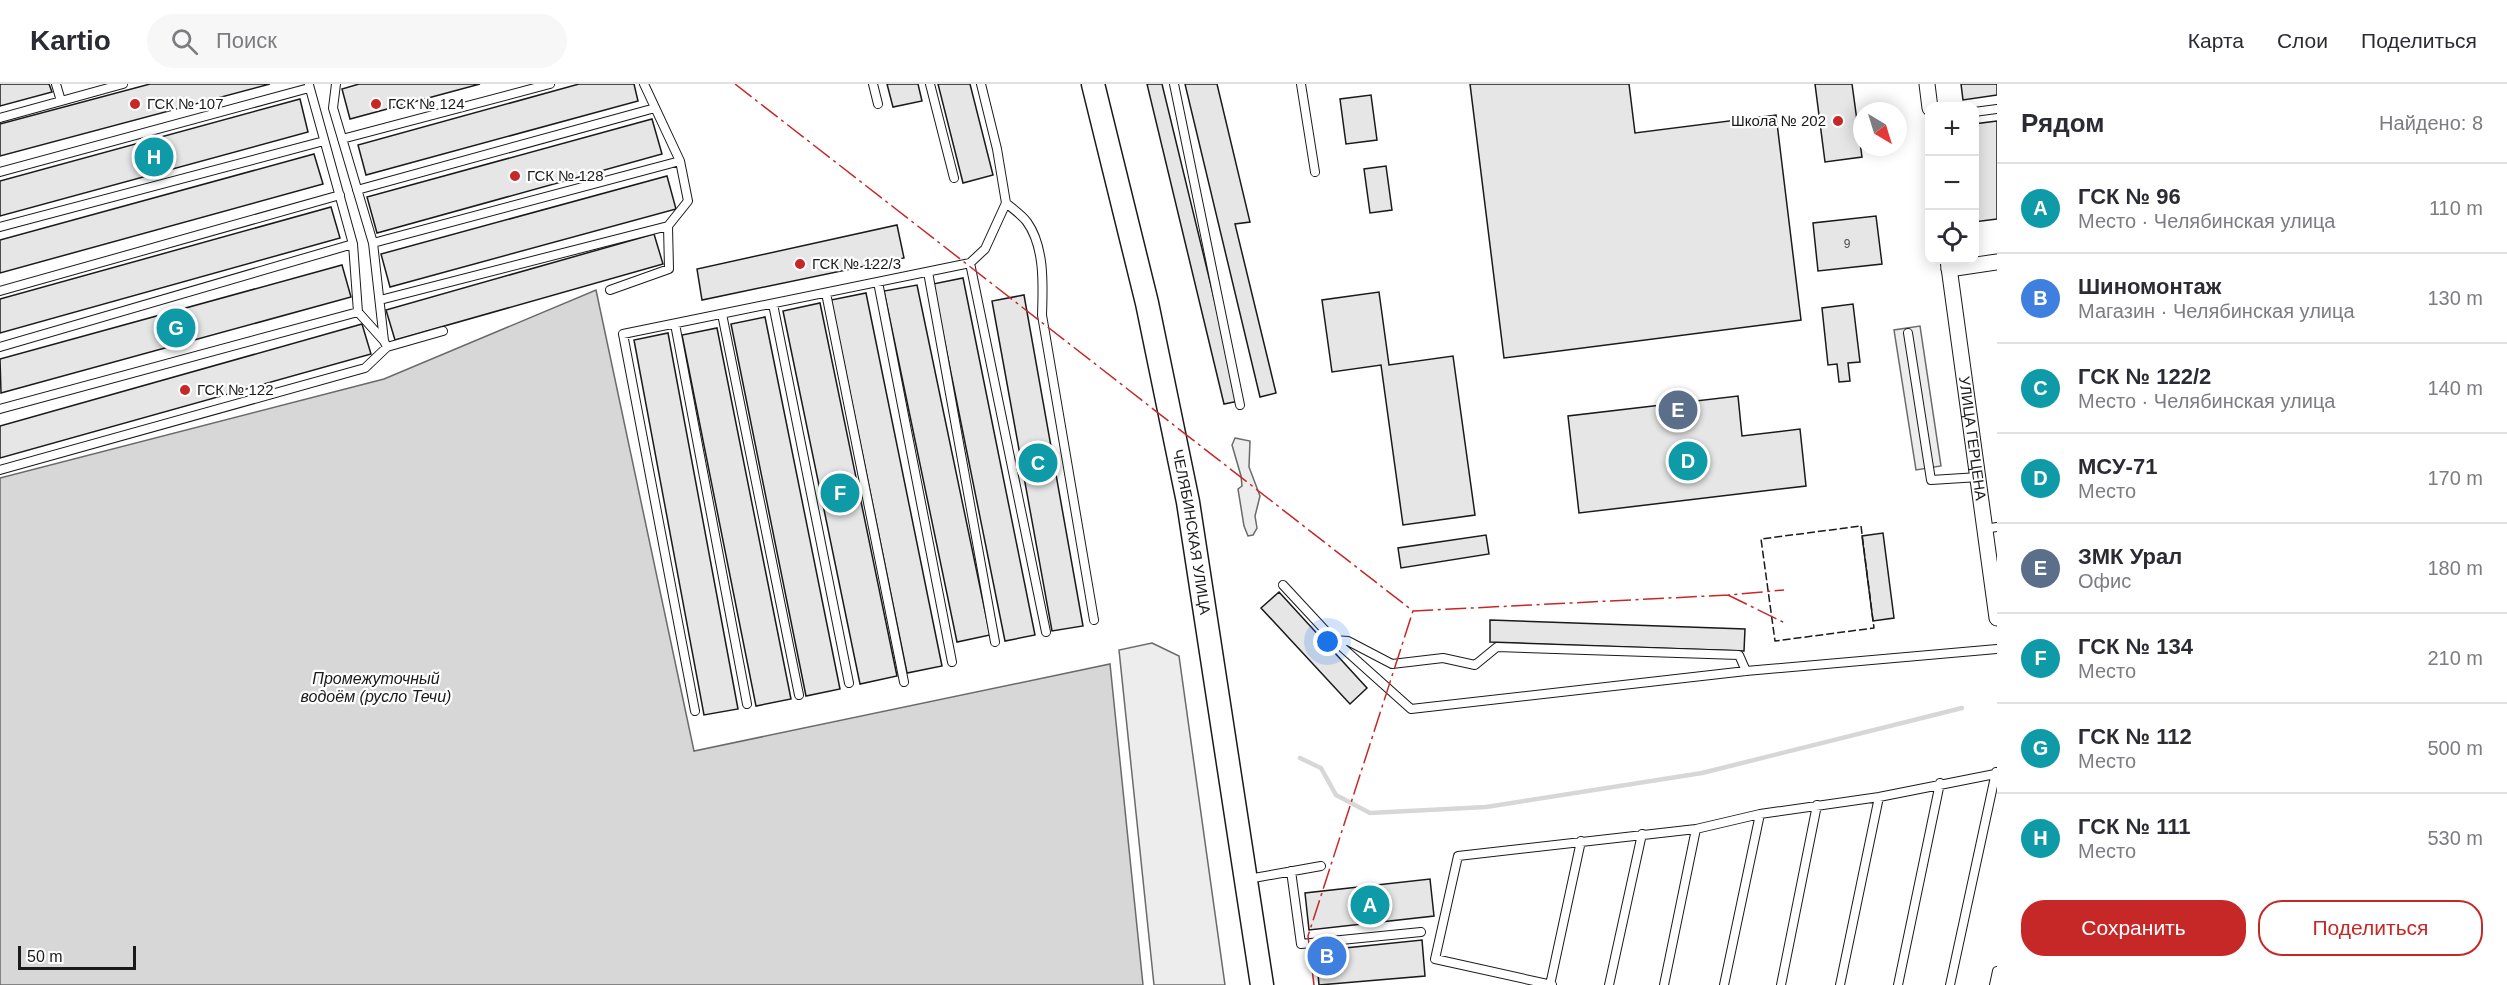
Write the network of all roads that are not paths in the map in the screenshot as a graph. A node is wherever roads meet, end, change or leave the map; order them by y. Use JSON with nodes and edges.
{"nodes":[{"id":1,"x":56,"y":84,"type":"edge"},
{"id":2,"x":123,"y":84,"type":"edge"},
{"id":3,"x":336,"y":84,"type":"edge"},
{"id":4,"x":550,"y":84,"type":"edge"},
{"id":5,"x":644,"y":84,"type":"edge"},
{"id":6,"x":873,"y":84,"type":"edge"},
{"id":7,"x":930,"y":84,"type":"edge"},
{"id":8,"x":981,"y":84,"type":"edge"},
{"id":9,"x":1093,"y":84,"type":"edge"},
{"id":10,"x":1174,"y":84,"type":"edge"},
{"id":11,"x":1301,"y":84,"type":"edge"},
{"id":12,"x":1927,"y":84,"type":"edge"},
{"id":13,"x":309,"y":86,"type":"edge"},
{"id":14,"x":61,"y":101,"type":"junction"},
{"id":15,"x":1928,"y":102,"type":"edge"},
{"id":16,"x":878,"y":104,"type":"dead end"},
{"id":17,"x":655,"y":108,"type":"junction"},
{"id":18,"x":1997,"y":109,"type":"edge"},
{"id":19,"x":1979,"y":111,"type":"edge"},
{"id":20,"x":0,"y":118,"type":"edge"},
{"id":21,"x":342,"y":139,"type":"junction"},
{"id":22,"x":324,"y":141,"type":"junction"},
{"id":23,"x":680,"y":161,"type":"junction"},
{"id":24,"x":0,"y":172,"type":"edge"},
{"id":25,"x":1315,"y":172,"type":"dead end"},
{"id":26,"x":954,"y":178,"type":"dead end"},
{"id":27,"x":357,"y":190,"type":"junction"},
{"id":28,"x":340,"y":195,"type":"junction"},
{"id":29,"x":1006,"y":203,"type":"junction"},
{"id":30,"x":668,"y":226,"type":"junction"},
{"id":31,"x":0,"y":227,"type":"edge"},
{"id":32,"x":373,"y":243,"type":"junction"},
{"id":33,"x":353,"y":244,"type":"junction"},
{"id":34,"x":1997,"y":262,"type":"edge"},
{"id":35,"x":1979,"y":263,"type":"edge"},
{"id":36,"x":970,"y":264,"type":"junction"},
{"id":37,"x":1949,"y":264,"type":"edge"},
{"id":38,"x":928,"y":272,"type":"junction"},
{"id":39,"x":878,"y":282,"type":"junction"},
{"id":40,"x":610,"y":290,"type":"dead end"},
{"id":41,"x":0,"y":291,"type":"edge"},
{"id":42,"x":826,"y":293,"type":"junction"},
{"id":43,"x":380,"y":300,"type":"junction"},
{"id":44,"x":773,"y":304,"type":"junction"},
{"id":45,"x":358,"y":312,"type":"junction"},
{"id":46,"x":722,"y":314,"type":"junction"},
{"id":47,"x":675,"y":324,"type":"junction"},
{"id":48,"x":443,"y":331,"type":"dead end"},
{"id":49,"x":1908,"y":333,"type":"dead end"},
{"id":50,"x":386,"y":344,"type":"junction"},
{"id":51,"x":0,"y":347,"type":"edge"},
{"id":52,"x":1240,"y":405,"type":"dead end"},
{"id":53,"x":0,"y":409,"type":"edge"},
{"id":54,"x":0,"y":470,"type":"edge"},
{"id":55,"x":1979,"y":477,"type":"junction"},
{"id":56,"x":1991,"y":528,"type":"edge"},
{"id":57,"x":1283,"y":585,"type":"dead end"},
{"id":58,"x":1997,"y":618,"type":"edge"},
{"id":59,"x":1094,"y":620,"type":"dead end"},
{"id":60,"x":1046,"y":632,"type":"dead end"},
{"id":61,"x":1334,"y":640,"type":"junction"},
{"id":62,"x":995,"y":642,"type":"dead end"},
{"id":63,"x":1997,"y":649,"type":"edge"},
{"id":64,"x":952,"y":662,"type":"dead end"},
{"id":65,"x":1746,"y":671,"type":"junction"},
{"id":66,"x":904,"y":682,"type":"dead end"},
{"id":67,"x":849,"y":683,"type":"dead end"},
{"id":68,"x":799,"y":695,"type":"dead end"},
{"id":69,"x":747,"y":704,"type":"dead end"},
{"id":70,"x":695,"y":711,"type":"dead end"},
{"id":71,"x":1996,"y":772,"type":"edge"},
{"id":72,"x":1940,"y":783,"type":"junction"},
{"id":73,"x":1879,"y":797,"type":"junction"},
{"id":74,"x":1817,"y":805,"type":"junction"},
{"id":75,"x":1761,"y":814,"type":"junction"},
{"id":76,"x":1696,"y":829,"type":"junction"},
{"id":77,"x":1642,"y":834,"type":"junction"},
{"id":78,"x":1581,"y":841,"type":"junction"},
{"id":79,"x":1321,"y":867,"type":"dead end"},
{"id":80,"x":1291,"y":871,"type":"junction"},
{"id":81,"x":1246,"y":879,"type":"junction"},
{"id":82,"x":1421,"y":932,"type":"dead end"},
{"id":83,"x":1997,"y":971,"type":"edge"},
{"id":84,"x":1262,"y":985,"type":"edge"},
{"id":85,"x":1551,"y":985,"type":"edge"},
{"id":86,"x":1609,"y":985,"type":"edge"},
{"id":87,"x":1664,"y":985,"type":"edge"},
{"id":88,"x":1724,"y":985,"type":"edge"},
{"id":89,"x":1781,"y":985,"type":"edge"},
{"id":90,"x":1840,"y":985,"type":"edge"},
{"id":91,"x":1898,"y":985,"type":"edge"},
{"id":92,"x":1950,"y":985,"type":"edge"},
{"id":93,"x":1994,"y":985,"type":"edge"}],
"edges":[{"from":1,"to":14,"type":"lane"},
{"from":2,"to":14,"type":"lane"},
{"from":3,"to":21,"type":"lane"},
{"from":4,"to":21,"type":"lane"},
{"from":5,"to":17,"type":"lane"},
{"from":6,"to":16,"type":"lane"},
{"from":7,"to":26,"type":"lane"},
{"from":8,"to":29,"type":"lane"},
{"from":9,"to":81,"type":"main road","name":"ЧЕЛЯБИНСКАЯ УЛИЦА"},
{"from":10,"to":52,"type":"lane"},
{"from":11,"to":25,"type":"lane"},
{"from":12,"to":15,"type":"street"},
{"from":13,"to":22,"type":"lane"},
{"from":13,"to":24,"type":"lane"},
{"from":14,"to":20,"type":"lane"},
{"from":17,"to":23,"type":"lane"},
{"from":17,"to":27,"type":"lane"},
{"from":18,"to":19,"type":"lane"},
{"from":21,"to":27,"type":"lane"},
{"from":22,"to":28,"type":"lane"},
{"from":22,"to":31,"type":"lane"},
{"from":23,"to":30,"type":"lane"},
{"from":23,"to":32,"type":"lane"},
{"from":27,"to":32,"type":"lane"},
{"from":28,"to":33,"type":"lane"},
{"from":28,"to":41,"type":"lane"},
{"from":29,"to":36,"type":"lane"},
{"from":29,"to":59,"type":"lane"},
{"from":30,"to":40,"type":"lane"},
{"from":30,"to":43,"type":"lane"},
{"from":32,"to":43,"type":"lane"},
{"from":33,"to":45,"type":"lane"},
{"from":33,"to":51,"type":"lane"},
{"from":34,"to":35,"type":"street"},
{"from":36,"to":38,"type":"lane"},
{"from":36,"to":60,"type":"lane"},
{"from":37,"to":55,"type":"street","name":"УЛИЦА ГЕРЦЕНА"},
{"from":38,"to":39,"type":"lane"},
{"from":38,"to":62,"type":"lane"},
{"from":39,"to":42,"type":"lane"},
{"from":39,"to":64,"type":"lane"},
{"from":42,"to":44,"type":"lane"},
{"from":42,"to":66,"type":"lane"},
{"from":43,"to":50,"type":"lane"},
{"from":44,"to":46,"type":"lane"},
{"from":44,"to":67,"type":"lane"},
{"from":45,"to":50,"type":"lane"},
{"from":45,"to":53,"type":"lane"},
{"from":46,"to":47,"type":"lane"},
{"from":46,"to":68,"type":"lane"},
{"from":47,"to":69,"type":"lane"},
{"from":47,"to":70,"type":"lane"},
{"from":48,"to":50,"type":"lane"},
{"from":49,"to":55,"type":"lane"},
{"from":50,"to":54,"type":"lane"},
{"from":55,"to":56,"type":"street","name":"УЛИЦА ГЕРЦЕНА"},
{"from":56,"to":58,"type":"street","name":"УЛИЦА ГЕРЦЕНА"},
{"from":57,"to":61,"type":"lane"},
{"from":61,"to":65,"type":"lane"},
{"from":61,"to":65,"type":"lane"},
{"from":63,"to":65,"type":"lane"},
{"from":71,"to":72,"type":"lane"},
{"from":71,"to":92,"type":"lane"},
{"from":72,"to":73,"type":"lane"},
{"from":72,"to":91,"type":"lane"},
{"from":73,"to":74,"type":"lane"},
{"from":73,"to":90,"type":"lane"},
{"from":74,"to":75,"type":"lane"},
{"from":74,"to":89,"type":"lane"},
{"from":75,"to":76,"type":"lane"},
{"from":75,"to":88,"type":"lane"},
{"from":76,"to":77,"type":"lane"},
{"from":76,"to":87,"type":"lane"},
{"from":77,"to":78,"type":"lane"},
{"from":77,"to":86,"type":"lane"},
{"from":78,"to":85,"type":"lane"},
{"from":78,"to":85,"type":"lane"},
{"from":79,"to":80,"type":"lane"},
{"from":80,"to":81,"type":"lane"},
{"from":80,"to":82,"type":"lane"},
{"from":81,"to":84,"type":"main road","name":"ЧЕЛЯБИНСКАЯ УЛИЦА"},
{"from":83,"to":93,"type":"lane"}]}
